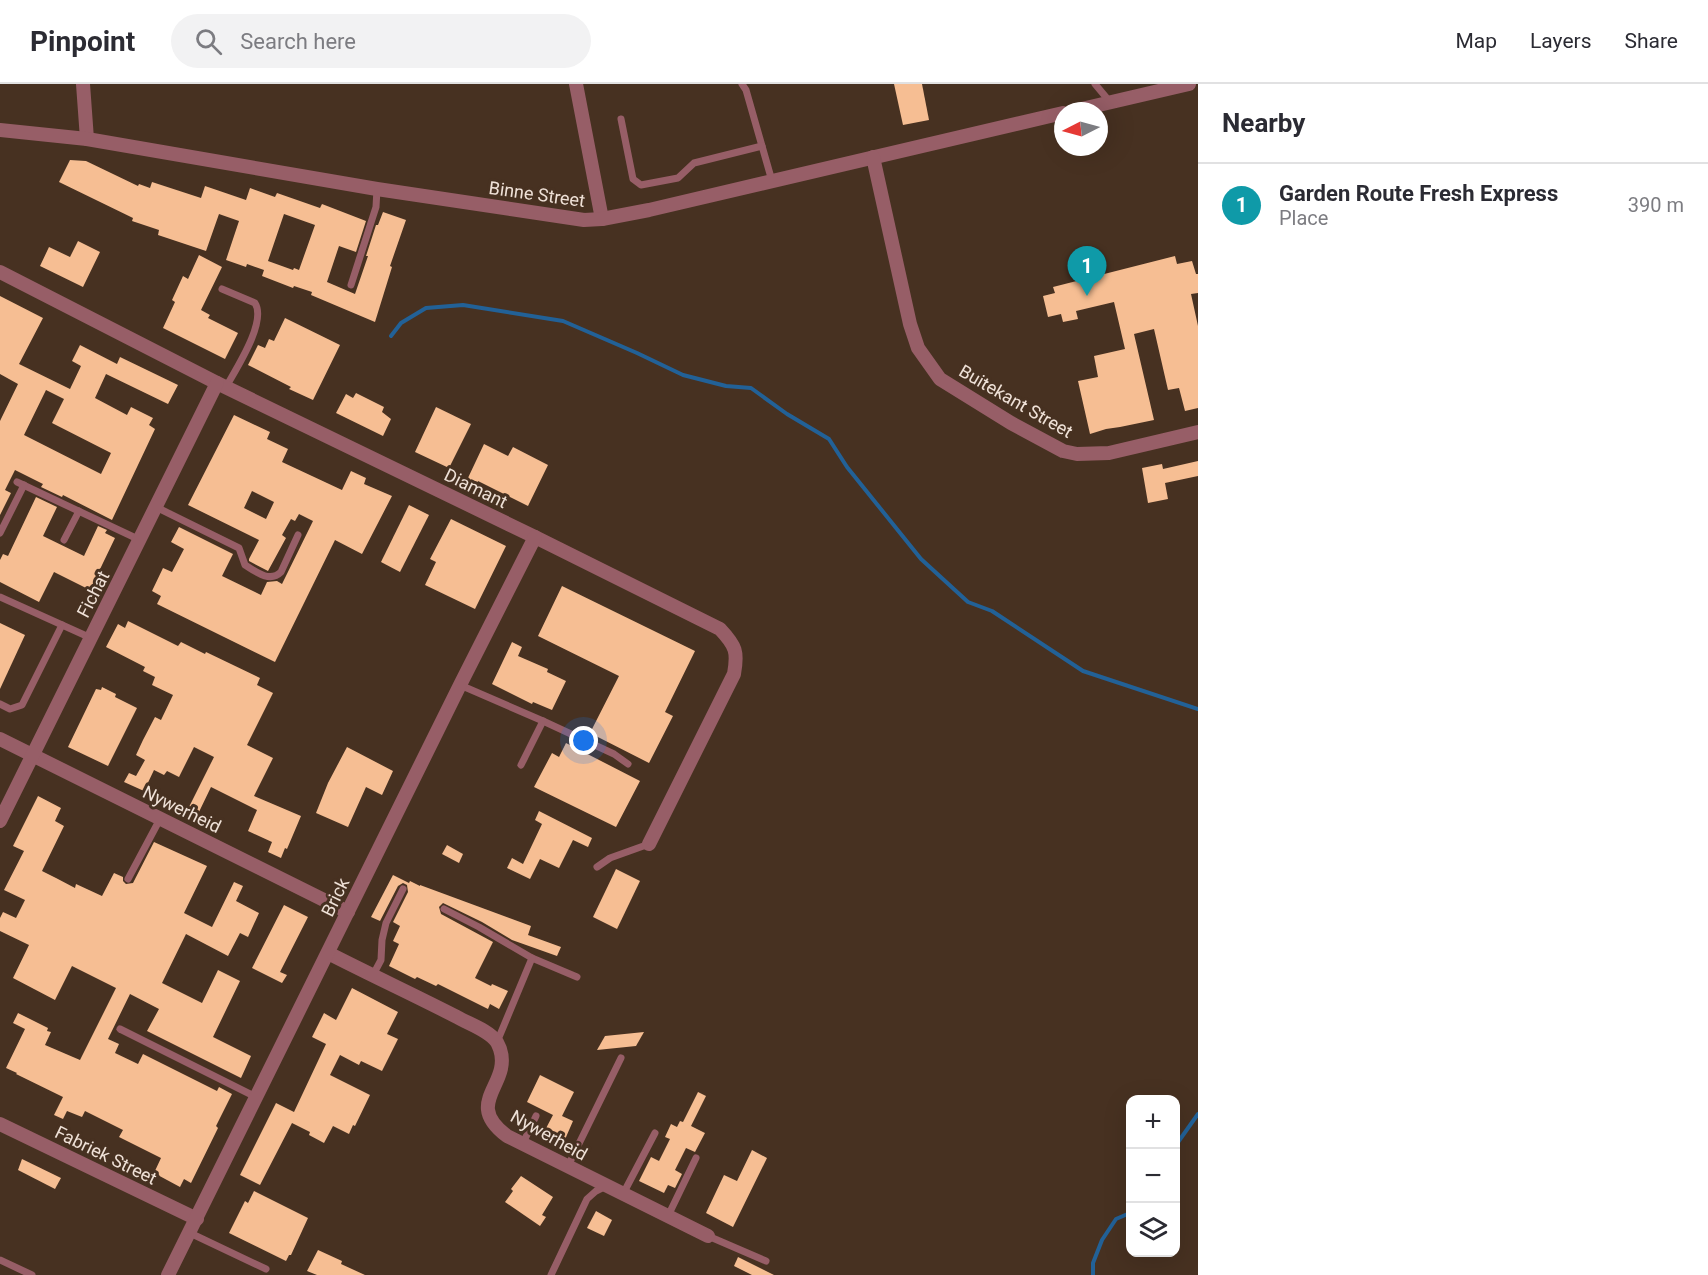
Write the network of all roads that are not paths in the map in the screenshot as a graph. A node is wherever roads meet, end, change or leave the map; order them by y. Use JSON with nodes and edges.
{"nodes":[{"id":1,"x":84,"y":84,"type":"edge"},
{"id":2,"x":576,"y":84,"type":"edge"},
{"id":3,"x":741,"y":84,"type":"edge"},
{"id":4,"x":1095,"y":84,"type":"edge"},
{"id":5,"x":1189,"y":84,"type":"edge"},
{"id":6,"x":1110,"y":102,"type":"joint"},
{"id":7,"x":1054,"y":115,"type":"edge"},
{"id":8,"x":621,"y":119,"type":"dead end"},
{"id":9,"x":0,"y":130,"type":"edge"},
{"id":10,"x":87,"y":139,"type":"junction"},
{"id":11,"x":762,"y":146,"type":"junction"},
{"id":12,"x":873,"y":157,"type":"junction"},
{"id":13,"x":772,"y":181,"type":"junction"},
{"id":14,"x":377,"y":189,"type":"junction"},
{"id":15,"x":602,"y":219,"type":"junction"},
{"id":16,"x":0,"y":272,"type":"edge"},
{"id":17,"x":351,"y":285,"type":"dead end"},
{"id":18,"x":222,"y":289,"type":"dead end"},
{"id":19,"x":222,"y":385,"type":"junction"},
{"id":20,"x":1198,"y":432,"type":"edge"},
{"id":21,"x":156,"y":507,"type":"junction"},
{"id":22,"x":79,"y":511,"type":"junction"},
{"id":23,"x":0,"y":533,"type":"edge"},
{"id":24,"x":298,"y":535,"type":"dead end"},
{"id":25,"x":536,"y":537,"type":"junction"},
{"id":26,"x":64,"y":540,"type":"dead end"},
{"id":27,"x":140,"y":540,"type":"junction"},
{"id":28,"x":0,"y":597,"type":"edge"},
{"id":29,"x":62,"y":625,"type":"junction"},
{"id":30,"x":91,"y":638,"type":"junction"},
{"id":31,"x":460,"y":686,"type":"junction"},
{"id":32,"x":0,"y":704,"type":"edge"},
{"id":33,"x":543,"y":721,"type":"junction"},
{"id":34,"x":0,"y":740,"type":"edge"},
{"id":35,"x":33,"y":756,"type":"junction"},
{"id":36,"x":628,"y":764,"type":"dead end"},
{"id":37,"x":521,"y":765,"type":"dead end"},
{"id":38,"x":160,"y":819,"type":"junction"},
{"id":39,"x":0,"y":821,"type":"edge"},
{"id":40,"x":649,"y":843,"type":"joint"},
{"id":41,"x":597,"y":867,"type":"dead end"},
{"id":42,"x":128,"y":879,"type":"dead end"},
{"id":43,"x":403,"y":889,"type":"dead end"},
{"id":44,"x":444,"y":909,"type":"dead end"},
{"id":45,"x":348,"y":912,"type":"junction"},
{"id":46,"x":328,"y":953,"type":"junction"},
{"id":47,"x":532,"y":957,"type":"junction"},
{"id":48,"x":373,"y":975,"type":"junction"},
{"id":49,"x":577,"y":977,"type":"dead end"},
{"id":50,"x":120,"y":1029,"type":"dead end"},
{"id":51,"x":497,"y":1042,"type":"junction"},
{"id":52,"x":621,"y":1058,"type":"dead end"},
{"id":53,"x":256,"y":1097,"type":"junction"},
{"id":54,"x":536,"y":1116,"type":"dead end"},
{"id":55,"x":0,"y":1124,"type":"edge"},
{"id":56,"x":654,"y":1133,"type":"dead end"},
{"id":57,"x":523,"y":1143,"type":"junction"},
{"id":58,"x":696,"y":1158,"type":"dead end"},
{"id":59,"x":568,"y":1166,"type":"junction"},
{"id":60,"x":606,"y":1186,"type":"junction"},
{"id":61,"x":623,"y":1194,"type":"junction"},
{"id":62,"x":668,"y":1216,"type":"junction"},
{"id":63,"x":197,"y":1219,"type":"junction"},
{"id":64,"x":190,"y":1233,"type":"junction"},
{"id":65,"x":708,"y":1236,"type":"joint"},
{"id":66,"x":0,"y":1260,"type":"edge"},
{"id":67,"x":766,"y":1260,"type":"dead end"},
{"id":68,"x":266,"y":1269,"type":"dead end"},
{"id":69,"x":32,"y":1275,"type":"edge"},
{"id":70,"x":168,"y":1275,"type":"edge"},
{"id":71,"x":551,"y":1275,"type":"edge"}],
"edges":[{"from":1,"to":10,"type":"street"},
{"from":2,"to":15,"type":"street"},
{"from":3,"to":11,"type":"lane"},
{"from":4,"to":6,"type":"lane"},
{"from":5,"to":6,"type":"street"},
{"from":7,"to":12,"type":"street","name":"Binne Street"},
{"from":8,"to":11,"type":"lane"},
{"from":9,"to":10,"type":"street","name":"Binne Street"},
{"from":10,"to":14,"type":"street","name":"Binne Street"},
{"from":11,"to":13,"type":"lane"},
{"from":12,"to":13,"type":"street","name":"Binne Street"},
{"from":12,"to":20,"type":"street","name":"Buitekant Street"},
{"from":13,"to":15,"type":"street","name":"Binne Street"},
{"from":14,"to":15,"type":"street","name":"Binne Street"},
{"from":14,"to":17,"type":"lane"},
{"from":16,"to":19,"type":"street","name":"Diamant"},
{"from":18,"to":19,"type":"lane"},
{"from":19,"to":21,"type":"street","name":"Fichat"},
{"from":19,"to":25,"type":"street","name":"Diamant"},
{"from":21,"to":24,"type":"lane"},
{"from":21,"to":27,"type":"street","name":"Fichat"},
{"from":22,"to":23,"type":"lane"},
{"from":22,"to":26,"type":"lane"},
{"from":22,"to":27,"type":"lane"},
{"from":25,"to":31,"type":"street","name":"Brick"},
{"from":25,"to":40,"type":"street","name":"Diamant"},
{"from":27,"to":30,"type":"street","name":"Fichat"},
{"from":28,"to":29,"type":"lane"},
{"from":29,"to":30,"type":"lane"},
{"from":29,"to":32,"type":"lane"},
{"from":30,"to":35,"type":"street","name":"Fichat"},
{"from":31,"to":33,"type":"lane"},
{"from":31,"to":45,"type":"street","name":"Brick"},
{"from":33,"to":36,"type":"lane"},
{"from":33,"to":37,"type":"lane"},
{"from":34,"to":35,"type":"street","name":"Nywerheid"},
{"from":35,"to":38,"type":"street","name":"Nywerheid"},
{"from":35,"to":39,"type":"street","name":"Fichat"},
{"from":38,"to":42,"type":"lane"},
{"from":38,"to":45,"type":"street","name":"Nywerheid"},
{"from":40,"to":41,"type":"lane"},
{"from":43,"to":48,"type":"lane"},
{"from":44,"to":47,"type":"lane"},
{"from":45,"to":46,"type":"street","name":"Brick"},
{"from":46,"to":48,"type":"street"},
{"from":46,"to":53,"type":"street","name":"Brick"},
{"from":47,"to":49,"type":"lane"},
{"from":47,"to":51,"type":"lane"},
{"from":48,"to":51,"type":"street"},
{"from":50,"to":53,"type":"lane"},
{"from":51,"to":57,"type":"street","name":"Nywerheid"},
{"from":52,"to":59,"type":"lane"},
{"from":53,"to":63,"type":"street","name":"Brick"},
{"from":54,"to":57,"type":"lane"},
{"from":55,"to":63,"type":"street","name":"Fabriek Street"},
{"from":56,"to":61,"type":"lane"},
{"from":57,"to":59,"type":"street","name":"Nywerheid"},
{"from":58,"to":62,"type":"lane"},
{"from":59,"to":60,"type":"street","name":"Nywerheid"},
{"from":60,"to":61,"type":"street","name":"Nywerheid"},
{"from":60,"to":71,"type":"lane"},
{"from":61,"to":62,"type":"street","name":"Nywerheid"},
{"from":62,"to":65,"type":"street","name":"Nywerheid"},
{"from":63,"to":64,"type":"street","name":"Brick"},
{"from":64,"to":68,"type":"lane"},
{"from":64,"to":70,"type":"street","name":"Brick"},
{"from":65,"to":67,"type":"lane"},
{"from":66,"to":69,"type":"lane"}]}
